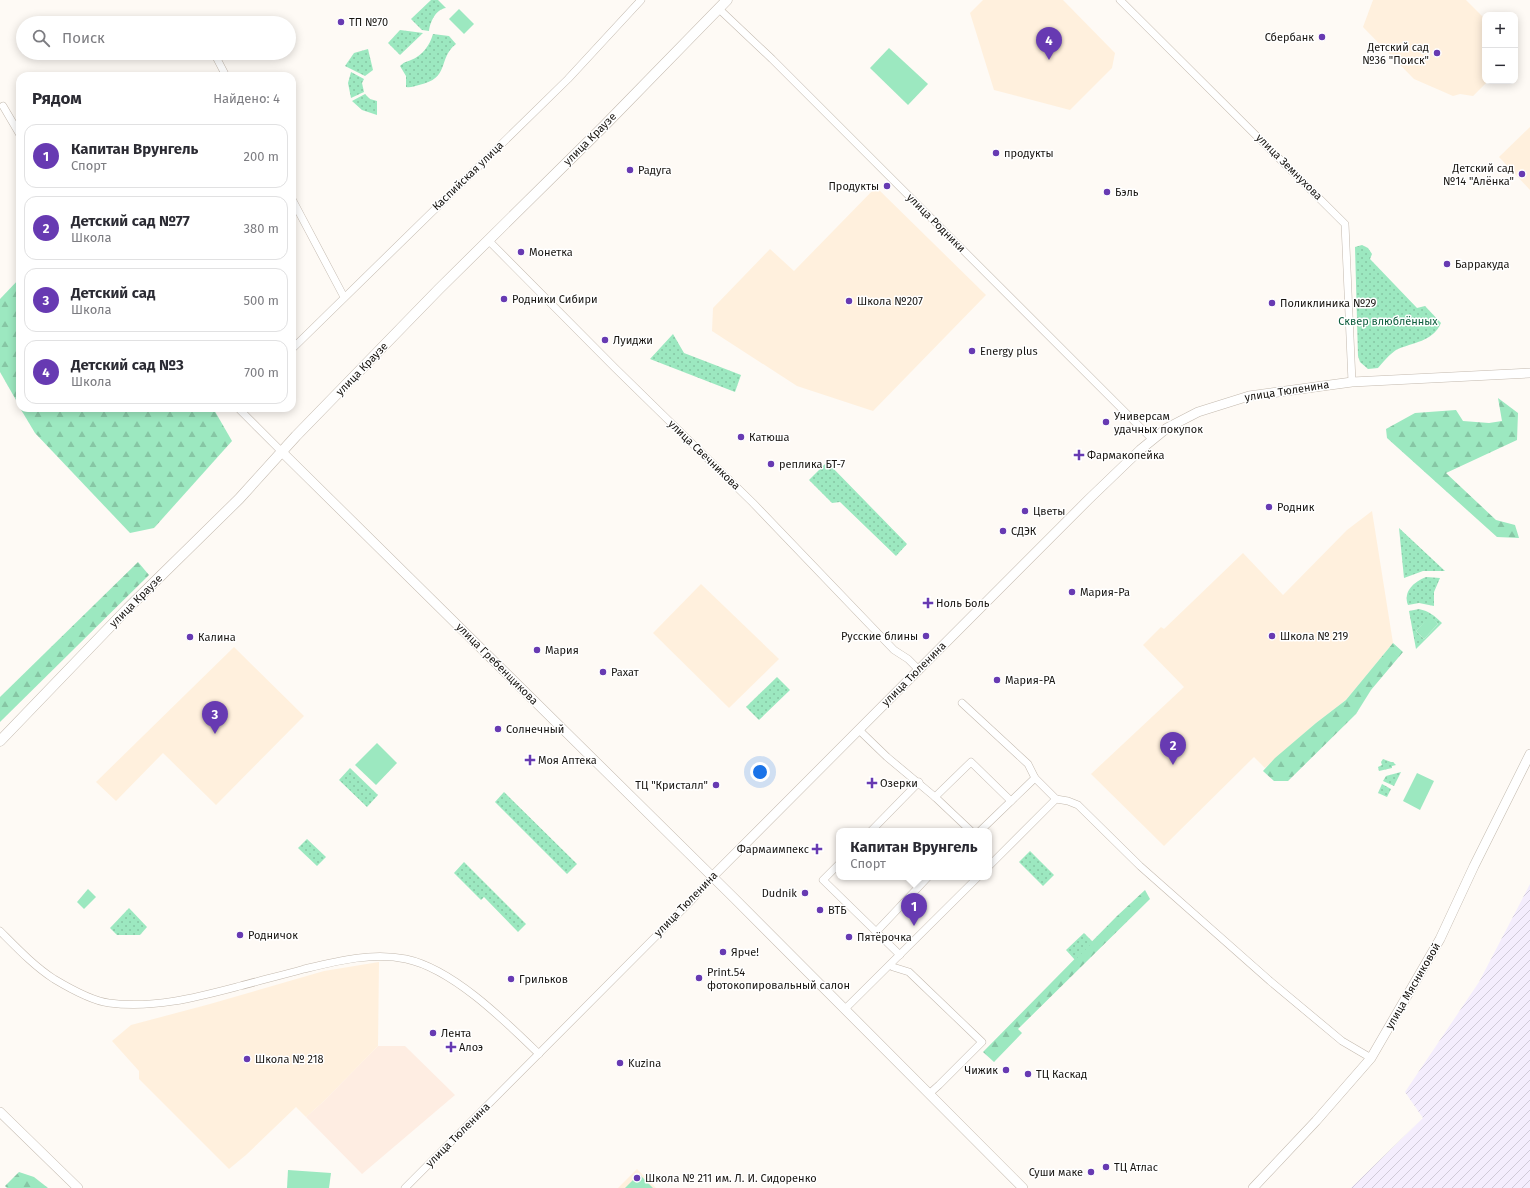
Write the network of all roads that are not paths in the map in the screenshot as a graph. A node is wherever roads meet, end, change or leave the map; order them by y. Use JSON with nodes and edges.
{"nodes":[{"id":1,"x":640,"y":0,"type":"edge"},
{"id":2,"x":726,"y":0,"type":"edge"},
{"id":3,"x":1120,"y":0,"type":"edge"},
{"id":4,"x":718,"y":8,"type":"junction"},
{"id":5,"x":218,"y":60,"type":"edge"},
{"id":6,"x":224,"y":72,"type":"edge"},
{"id":7,"x":3,"y":106,"type":"dead end"},
{"id":8,"x":16,"y":128,"type":"edge"},
{"id":9,"x":296,"y":207,"type":"edge"},
{"id":10,"x":488,"y":240,"type":"junction"},
{"id":11,"x":344,"y":297,"type":"junction"},
{"id":12,"x":296,"y":345,"type":"edge"},
{"id":13,"x":1530,"y":373,"type":"edge"},
{"id":14,"x":1352,"y":382,"type":"junction"},
{"id":15,"x":242,"y":412,"type":"edge"},
{"id":16,"x":1152,"y":439,"type":"junction"},
{"id":17,"x":282,"y":452,"type":"junction"},
{"id":18,"x":919,"y":670,"type":"junction"},
{"id":19,"x":962,"y":703,"type":"dead end"},
{"id":20,"x":860,"y":730,"type":"junction"},
{"id":21,"x":0,"y":741,"type":"edge"},
{"id":22,"x":1530,"y":754,"type":"edge"},
{"id":23,"x":1034,"y":778,"type":"junction"},
{"id":24,"x":919,"y":782,"type":"junction"},
{"id":25,"x":936,"y":797,"type":"junction"},
{"id":26,"x":1056,"y":800,"type":"junction"},
{"id":27,"x":1011,"y":801,"type":"junction"},
{"id":28,"x":874,"y":828,"type":"edge"},
{"id":29,"x":968,"y":828,"type":"edge"},
{"id":30,"x":983,"y":828,"type":"edge"},
{"id":31,"x":992,"y":863,"type":"edge"},
{"id":32,"x":836,"y":867,"type":"edge"},
{"id":33,"x":712,"y":877,"type":"junction"},
{"id":34,"x":925,"y":880,"type":"edge"},
{"id":35,"x":975,"y":880,"type":"edge"},
{"id":36,"x":0,"y":931,"type":"edge"},
{"id":37,"x":876,"y":932,"type":"junction"},
{"id":38,"x":900,"y":955,"type":"junction"},
{"id":39,"x":893,"y":968,"type":"dead end"},
{"id":40,"x":845,"y":1009,"type":"junction"},
{"id":41,"x":539,"y":1054,"type":"junction"},
{"id":42,"x":1371,"y":1058,"type":"junction"},
{"id":43,"x":929,"y":1094,"type":"junction"},
{"id":44,"x":0,"y":1112,"type":"edge"},
{"id":45,"x":78,"y":1188,"type":"edge"},
{"id":46,"x":405,"y":1188,"type":"edge"},
{"id":47,"x":1023,"y":1188,"type":"edge"},
{"id":48,"x":1253,"y":1188,"type":"edge"}],
"edges":[{"from":1,"to":11,"type":"street","name":"Каспийская улица"},
{"from":2,"to":4,"type":"main road","name":"улица Краузе"},
{"from":3,"to":14,"type":"street","name":"улица Земнухова"},
{"from":4,"to":10,"type":"main road","name":"улица Краузе"},
{"from":4,"to":16,"type":"street","name":"улица Родники"},
{"from":5,"to":6,"type":"street"},
{"from":7,"to":8,"type":"street"},
{"from":9,"to":11,"type":"street"},
{"from":10,"to":17,"type":"main road","name":"улица Краузе"},
{"from":10,"to":18,"type":"street","name":"улица Свечникова"},
{"from":11,"to":12,"type":"street","name":"Каспийская улица"},
{"from":13,"to":14,"type":"street","name":"улица Тюленина"},
{"from":14,"to":16,"type":"street","name":"улица Тюленина"},
{"from":15,"to":17,"type":"street"},
{"from":16,"to":18,"type":"street","name":"улица Тюленина"},
{"from":17,"to":21,"type":"main road","name":"улица Краузе"},
{"from":17,"to":33,"type":"street","name":"улица Гребенщикова"},
{"from":18,"to":20,"type":"street","name":"улица Тюленина"},
{"from":19,"to":23,"type":"street"},
{"from":20,"to":24,"type":"street"},
{"from":20,"to":33,"type":"street","name":"улица Тюленина"},
{"from":22,"to":42,"type":"street","name":"улица Мясниковой"},
{"from":23,"to":26,"type":"street"},
{"from":23,"to":27,"type":"street"},
{"from":24,"to":25,"type":"street"},
{"from":24,"to":28,"type":"street"},
{"from":25,"to":27,"type":"street"},
{"from":25,"to":29,"type":"street"},
{"from":26,"to":31,"type":"street"},
{"from":26,"to":42,"type":"street"},
{"from":27,"to":30,"type":"street"},
{"from":32,"to":37,"type":"street"},
{"from":33,"to":40,"type":"street","name":"улица Гребенщикова"},
{"from":33,"to":41,"type":"street","name":"улица Тюленина"},
{"from":34,"to":37,"type":"street"},
{"from":35,"to":38,"type":"street"},
{"from":36,"to":41,"type":"street"},
{"from":37,"to":38,"type":"street"},
{"from":38,"to":40,"type":"street"},
{"from":39,"to":43,"type":"street"},
{"from":40,"to":43,"type":"street","name":"улица Гребенщикова"},
{"from":41,"to":46,"type":"street","name":"улица Тюленина"},
{"from":42,"to":48,"type":"street","name":"улица Мясниковой"},
{"from":43,"to":47,"type":"street","name":"улица Гребенщикова"},
{"from":44,"to":45,"type":"street"}]}
